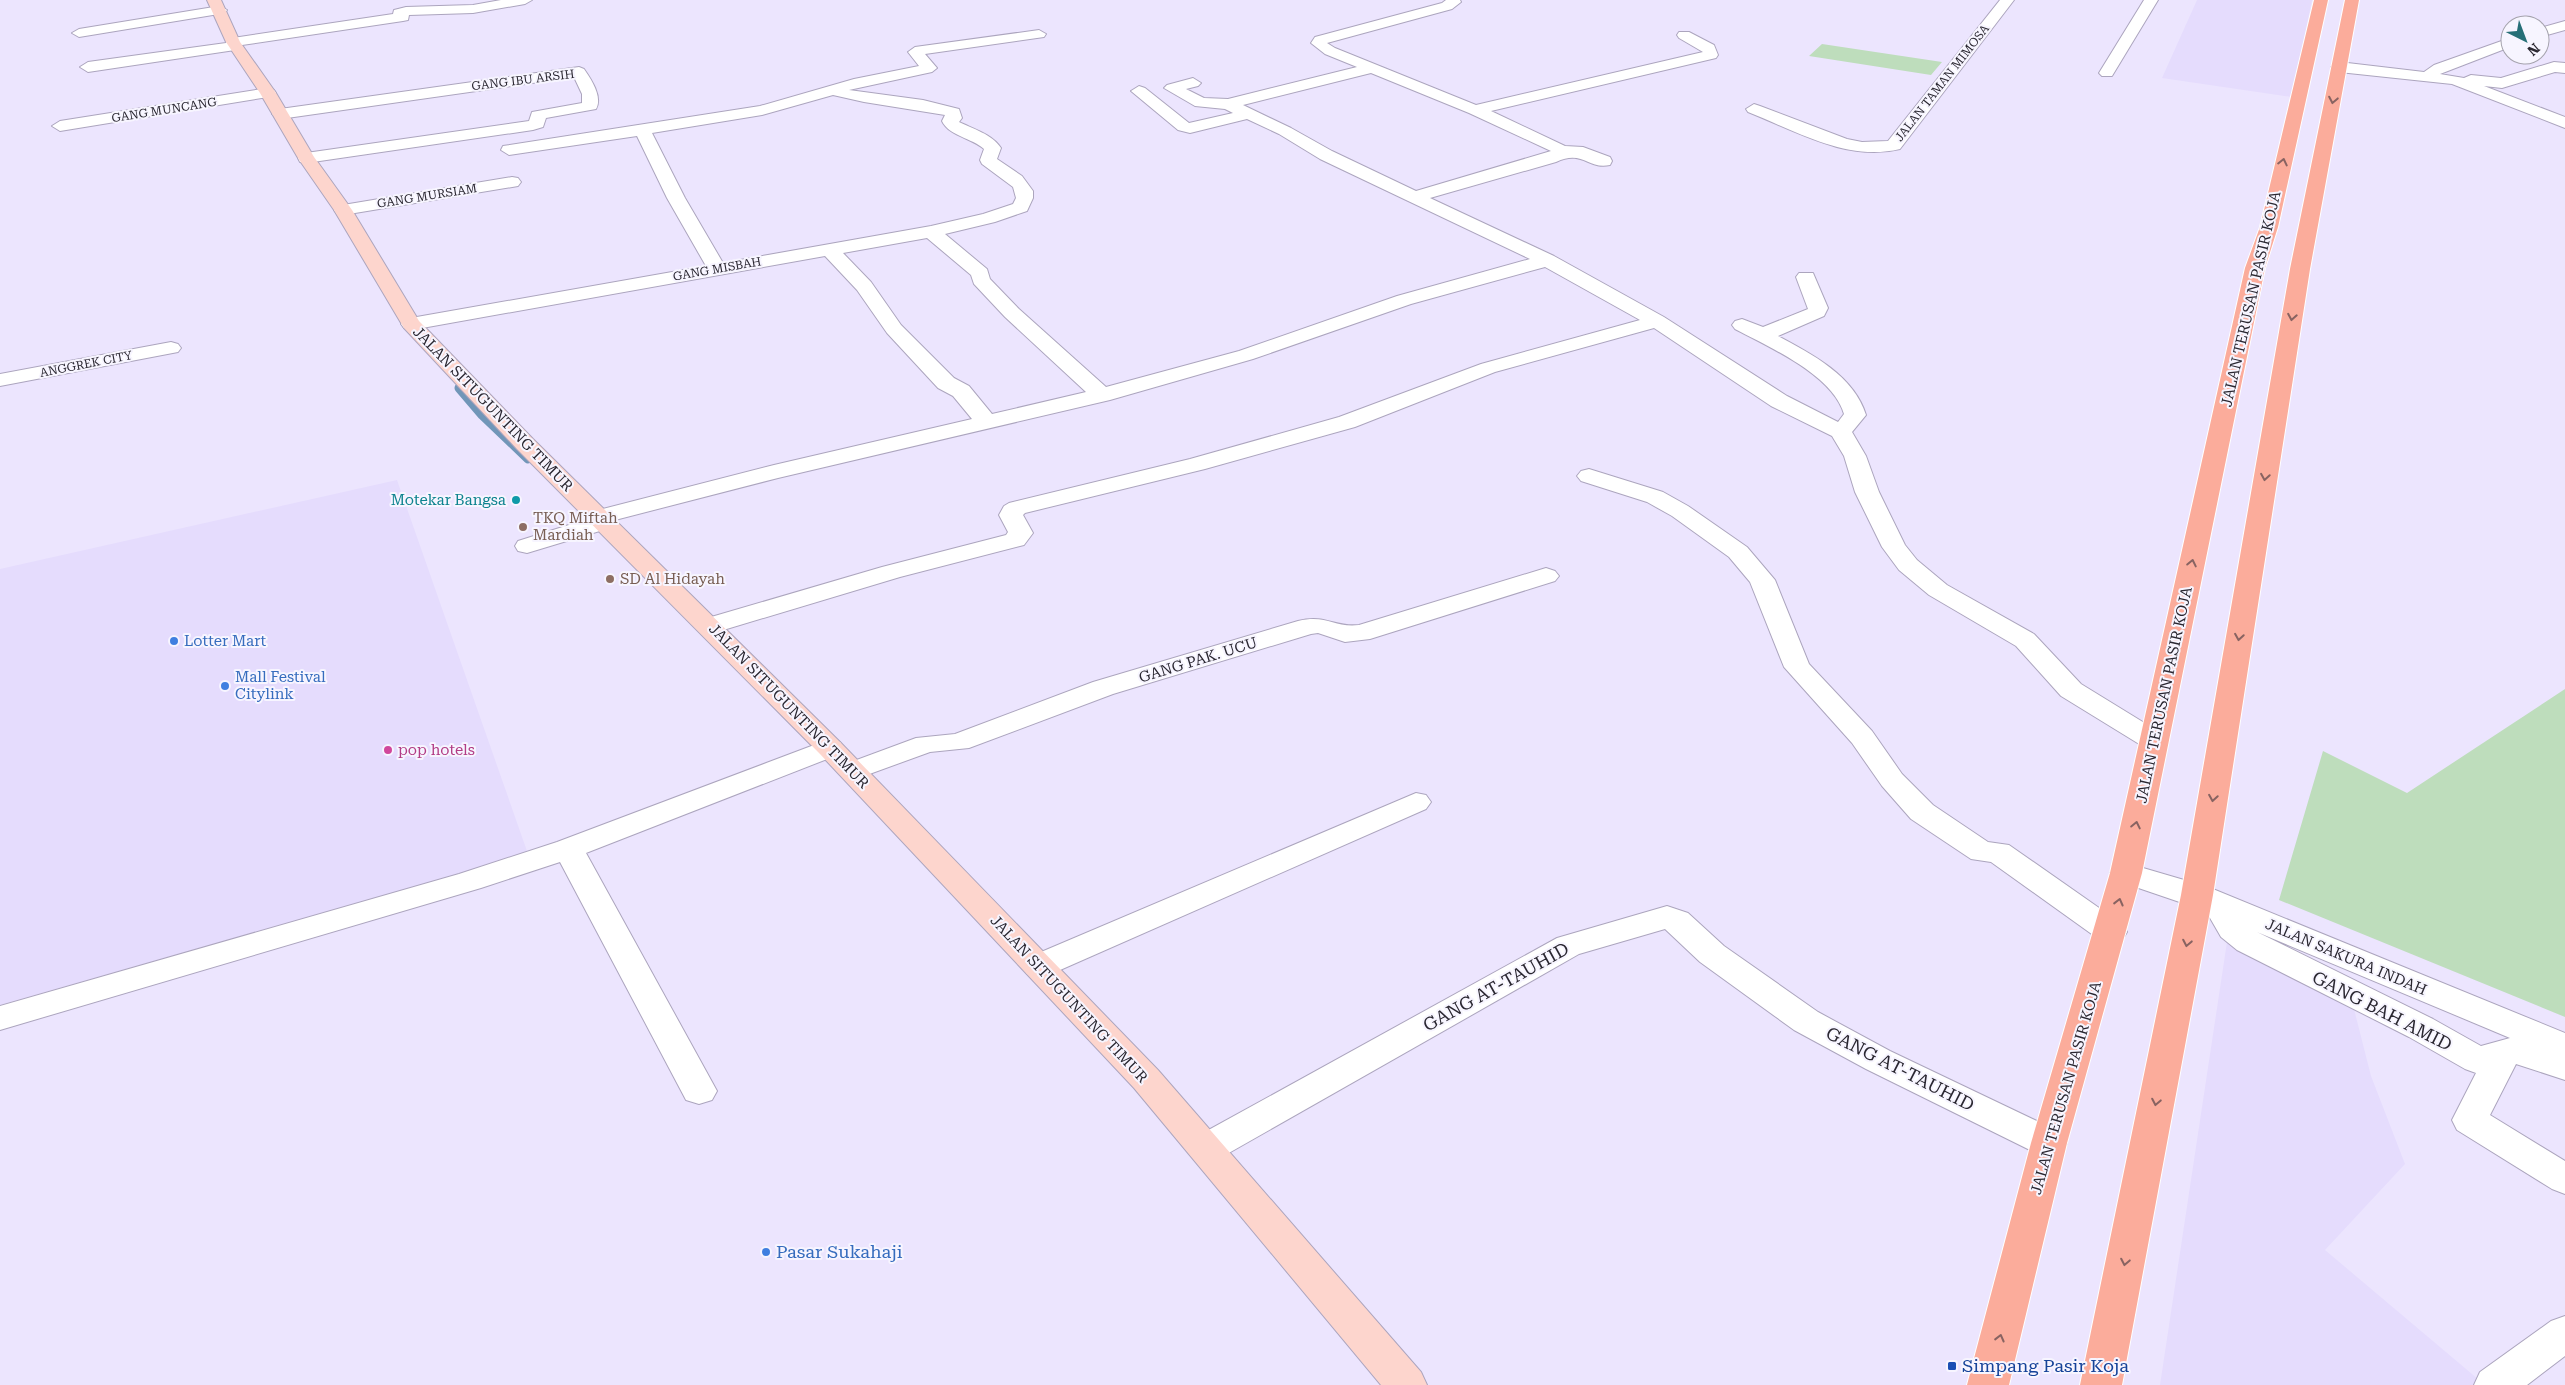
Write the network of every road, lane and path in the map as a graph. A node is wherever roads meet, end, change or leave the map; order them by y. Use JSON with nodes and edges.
{"nodes":[{"id":1,"x":526,"y":0,"type":"edge"},
{"id":2,"x":1453,"y":0,"type":"edge"},
{"id":3,"x":2152,"y":0,"type":"edge"},
{"id":4,"x":2321,"y":0,"type":"edge"},
{"id":5,"x":2352,"y":0,"type":"edge"},
{"id":6,"x":2001,"y":1,"type":"edge"},
{"id":7,"x":217,"y":5,"type":"edge"},
{"id":8,"x":2565,"y":25,"type":"edge"},
{"id":9,"x":2550,"y":30,"type":"edge"},
{"id":10,"x":79,"y":33,"type":"dead end"},
{"id":11,"x":1039,"y":34,"type":"dead end"},
{"id":12,"x":1684,"y":35,"type":"dead end"},
{"id":13,"x":234,"y":44,"type":"junction"},
{"id":14,"x":2500,"y":46,"type":"edge"},
{"id":15,"x":88,"y":66,"type":"dead end"},
{"id":16,"x":2339,"y":67,"type":"junction"},
{"id":17,"x":1373,"y":68,"type":"junction"},
{"id":18,"x":2565,"y":68,"type":"edge"},
{"id":19,"x":2107,"y":73,"type":"dead end"},
{"id":20,"x":2431,"y":76,"type":"junction"},
{"id":21,"x":2462,"y":82,"type":"junction"},
{"id":22,"x":1193,"y":83,"type":"dead end"},
{"id":23,"x":834,"y":90,"type":"junction"},
{"id":24,"x":1139,"y":91,"type":"dead end"},
{"id":25,"x":274,"y":104,"type":"junction"},
{"id":26,"x":1228,"y":104,"type":"junction"},
{"id":27,"x":1754,"y":108,"type":"dead end"},
{"id":28,"x":1475,"y":110,"type":"junction"},
{"id":29,"x":1247,"y":114,"type":"junction"},
{"id":30,"x":2565,"y":123,"type":"edge"},
{"id":31,"x":60,"y":126,"type":"dead end"},
{"id":32,"x":642,"y":130,"type":"junction"},
{"id":33,"x":509,"y":150,"type":"dead end"},
{"id":34,"x":1569,"y":151,"type":"junction"},
{"id":35,"x":1605,"y":153,"type":"dead end"},
{"id":36,"x":306,"y":158,"type":"junction"},
{"id":37,"x":512,"y":182,"type":"dead end"},
{"id":38,"x":1417,"y":196,"type":"junction"},
{"id":39,"x":343,"y":210,"type":"junction"},
{"id":40,"x":931,"y":232,"type":"junction"},
{"id":41,"x":828,"y":249,"type":"junction"},
{"id":42,"x":1547,"y":260,"type":"junction"},
{"id":43,"x":717,"y":269,"type":"junction"},
{"id":44,"x":1806,"y":277,"type":"dead end"},
{"id":45,"x":1657,"y":321,"type":"junction"},
{"id":46,"x":411,"y":324,"type":"junction"},
{"id":47,"x":1742,"y":325,"type":"dead end"},
{"id":48,"x":1762,"y":335,"type":"junction"},
{"id":49,"x":171,"y":348,"type":"dead end"},
{"id":50,"x":0,"y":380,"type":"edge"},
{"id":51,"x":1102,"y":394,"type":"junction"},
{"id":52,"x":987,"y":423,"type":"junction"},
{"id":53,"x":1841,"y":432,"type":"junction"},
{"id":54,"x":1589,"y":476,"type":"dead end"},
{"id":55,"x":601,"y":520,"type":"junction"},
{"id":56,"x":527,"y":546,"type":"dead end"},
{"id":57,"x":1546,"y":576,"type":"dead end"},
{"id":58,"x":710,"y":626,"type":"junction"},
{"id":59,"x":2154,"y":741,"type":"junction"},
{"id":60,"x":830,"y":748,"type":"junction"},
{"id":61,"x":853,"y":771,"type":"junction"},
{"id":62,"x":1416,"y":802,"type":"dead end"},
{"id":63,"x":568,"y":850,"type":"junction"},
{"id":64,"x":2126,"y":873,"type":"junction"},
{"id":65,"x":2207,"y":900,"type":"junction"},
{"id":66,"x":2111,"y":932,"type":"junction"},
{"id":67,"x":1039,"y":966,"type":"junction"},
{"id":68,"x":0,"y":1018,"type":"edge"},
{"id":69,"x":2565,"y":1047,"type":"edge"},
{"id":70,"x":2505,"y":1051,"type":"junction"},
{"id":71,"x":2565,"y":1067,"type":"edge"},
{"id":72,"x":699,"y":1091,"type":"dead end"},
{"id":73,"x":2049,"y":1143,"type":"junction"},
{"id":74,"x":1206,"y":1148,"type":"junction"},
{"id":75,"x":2565,"y":1179,"type":"edge"},
{"id":76,"x":2565,"y":1333,"type":"edge"},
{"id":77,"x":1406,"y":1385,"type":"edge"},
{"id":78,"x":1988,"y":1385,"type":"edge"},
{"id":79,"x":2101,"y":1385,"type":"edge"},
{"id":80,"x":2495,"y":1385,"type":"edge"}],
"edges":[{"from":1,"to":13,"type":"street"},
{"from":2,"to":17,"type":"street"},
{"from":3,"to":19,"type":"street"},
{"from":59,"to":4,"type":"main road","name":"JALAN TERUSAN PASIR KOJA","one_way":true},
{"from":5,"to":16,"type":"main road"},
{"from":6,"to":27,"type":"street","name":"JALAN TAMAN MIMOSA"},
{"from":7,"to":10,"type":"street"},
{"from":7,"to":13,"type":"street","name":"JALAN SITUGUNTING TIMUR"},
{"from":8,"to":9,"type":"street"},
{"from":11,"to":23,"type":"street"},
{"from":12,"to":28,"type":"street"},
{"from":13,"to":15,"type":"street"},
{"from":13,"to":25,"type":"street","name":"JALAN SITUGUNTING TIMUR"},
{"from":14,"to":20,"type":"street"},
{"from":16,"to":20,"type":"street"},
{"from":16,"to":65,"type":"main road","one_way":true},
{"from":17,"to":26,"type":"street"},
{"from":17,"to":28,"type":"street"},
{"from":18,"to":21,"type":"street"},
{"from":20,"to":21,"type":"street"},
{"from":21,"to":30,"type":"street"},
{"from":22,"to":26,"type":"street"},
{"from":23,"to":32,"type":"street"},
{"from":23,"to":40,"type":"street","name":"GANG MISBAH"},
{"from":24,"to":29,"type":"street"},
{"from":25,"to":31,"type":"street","name":"GANG MUNCANG"},
{"from":25,"to":36,"type":"street","name":"JALAN SITUGUNTING TIMUR"},
{"from":25,"to":36,"type":"street","name":"GANG IBU ARSIH"},
{"from":26,"to":29,"type":"street"},
{"from":28,"to":34,"type":"street"},
{"from":29,"to":38,"type":"street"},
{"from":32,"to":33,"type":"street"},
{"from":32,"to":43,"type":"street"},
{"from":34,"to":35,"type":"street"},
{"from":34,"to":38,"type":"street"},
{"from":36,"to":39,"type":"street","name":"JALAN SITUGUNTING TIMUR"},
{"from":37,"to":39,"type":"street","name":"GANG MURSIAM"},
{"from":38,"to":42,"type":"street"},
{"from":39,"to":46,"type":"street","name":"JALAN SITUGUNTING TIMUR"},
{"from":40,"to":41,"type":"street","name":"GANG MISBAH"},
{"from":40,"to":51,"type":"street"},
{"from":41,"to":43,"type":"street","name":"GANG MISBAH"},
{"from":41,"to":52,"type":"street"},
{"from":42,"to":45,"type":"street"},
{"from":42,"to":51,"type":"street"},
{"from":43,"to":46,"type":"street","name":"GANG MISBAH"},
{"from":44,"to":48,"type":"street"},
{"from":45,"to":53,"type":"street"},
{"from":45,"to":58,"type":"street"},
{"from":46,"to":55,"type":"street","name":"JALAN SITUGUNTING TIMUR"},
{"from":47,"to":48,"type":"street"},
{"from":48,"to":53,"type":"street"},
{"from":49,"to":50,"type":"street","name":"ANGGREK CITY"},
{"from":51,"to":52,"type":"street"},
{"from":52,"to":55,"type":"street"},
{"from":53,"to":59,"type":"street"},
{"from":54,"to":66,"type":"street"},
{"from":55,"to":56,"type":"street"},
{"from":55,"to":58,"type":"street","name":"JALAN SITUGUNTING TIMUR"},
{"from":57,"to":61,"type":"street","name":"GANG PAK. UCU"},
{"from":58,"to":60,"type":"street","name":"JALAN SITUGUNTING TIMUR"},
{"from":64,"to":59,"type":"main road","name":"JALAN TERUSAN PASIR KOJA","one_way":true},
{"from":60,"to":61,"type":"street","name":"JALAN SITUGUNTING TIMUR"},
{"from":60,"to":63,"type":"street"},
{"from":61,"to":67,"type":"street","name":"JALAN SITUGUNTING TIMUR"},
{"from":62,"to":67,"type":"street"},
{"from":63,"to":68,"type":"street"},
{"from":63,"to":72,"type":"street"},
{"from":64,"to":65,"type":"street","name":"JALAN SAKURA INDAH"},
{"from":66,"to":64,"type":"main road","name":"JALAN TERUSAN PASIR KOJA","one_way":true},
{"from":65,"to":69,"type":"street","name":"JALAN SAKURA INDAH"},
{"from":65,"to":70,"type":"street","name":"GANG BAH AMID"},
{"from":65,"to":79,"type":"main road","one_way":true},
{"from":66,"to":73,"type":"main road","name":"JALAN TERUSAN PASIR KOJA"},
{"from":67,"to":74,"type":"street","name":"JALAN SITUGUNTING TIMUR"},
{"from":70,"to":71,"type":"street","name":"GANG BAH AMID"},
{"from":70,"to":75,"type":"street"},
{"from":73,"to":74,"type":"street","name":"GANG AT-TAUHID"},
{"from":78,"to":73,"type":"main road","name":"JALAN TERUSAN PASIR KOJA","one_way":true},
{"from":74,"to":77,"type":"street","name":"JALAN SITUGUNTING TIMUR"},
{"from":76,"to":80,"type":"street"}]}
